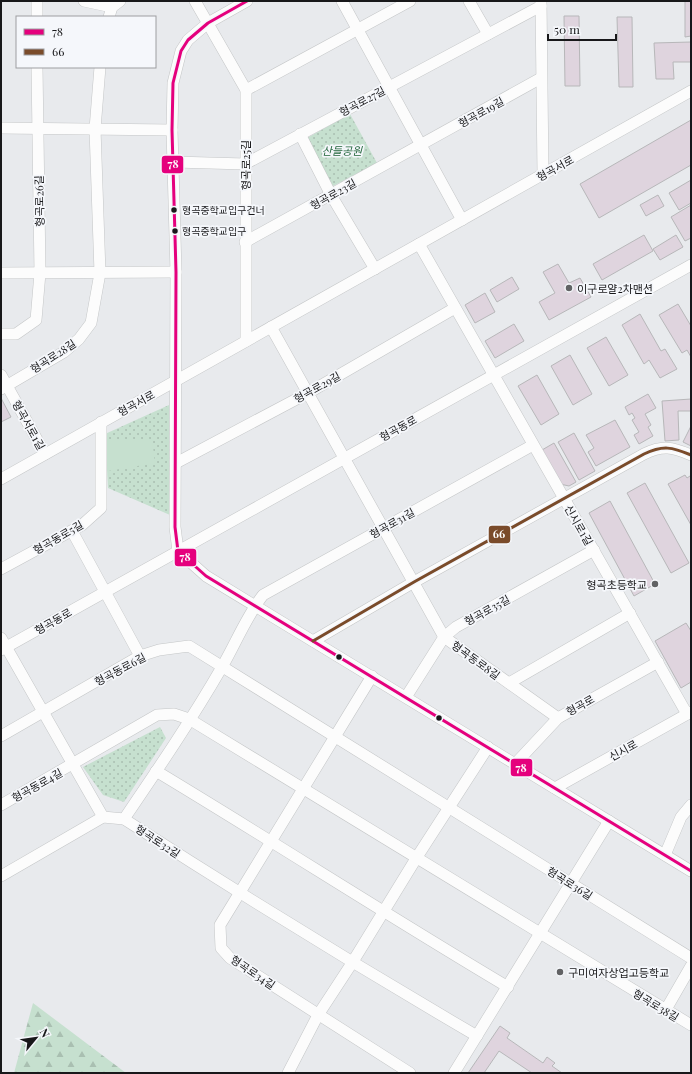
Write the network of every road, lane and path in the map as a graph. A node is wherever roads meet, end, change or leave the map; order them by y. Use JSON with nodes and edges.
{"nodes":[{"id":1,"x":37,"y":1,"type":"edge"},
{"id":2,"x":84,"y":1,"type":"edge"},
{"id":3,"x":195,"y":1,"type":"edge"},
{"id":4,"x":247,"y":1,"type":"edge"},
{"id":5,"x":342,"y":1,"type":"edge"},
{"id":6,"x":410,"y":1,"type":"edge"},
{"id":7,"x":469,"y":1,"type":"edge"},
{"id":8,"x":541,"y":3,"type":"edge"},
{"id":9,"x":114,"y":8,"type":"edge"},
{"id":10,"x":37,"y":16,"type":"edge"},
{"id":11,"x":208,"y":23,"type":"junction"},
{"id":12,"x":358,"y":29,"type":"junction"},
{"id":13,"x":488,"y":34,"type":"junction"},
{"id":14,"x":37,"y":68,"type":"edge"},
{"id":15,"x":100,"y":68,"type":"edge"},
{"id":16,"x":541,"y":78,"type":"junction"},
{"id":17,"x":390,"y":86,"type":"junction"},
{"id":18,"x":246,"y":90,"type":"junction"},
{"id":19,"x":691,"y":91,"type":"edge"},
{"id":20,"x":1,"y":128,"type":"edge"},
{"id":21,"x":38,"y":128,"type":"junction"},
{"id":22,"x":95,"y":129,"type":"junction"},
{"id":23,"x":172,"y":130,"type":"junction"},
{"id":24,"x":300,"y":134,"type":"junction"},
{"id":25,"x":421,"y":145,"type":"junction"},
{"id":26,"x":174,"y":162,"type":"junction"},
{"id":27,"x":245,"y":164,"type":"junction"},
{"id":28,"x":543,"y":174,"type":"junction"},
{"id":29,"x":331,"y":195,"type":"junction"},
{"id":30,"x":462,"y":220,"type":"junction"},
{"id":31,"x":245,"y":242,"type":"junction"},
{"id":32,"x":419,"y":244,"type":"junction"},
{"id":33,"x":689,"y":267,"type":"edge"},
{"id":34,"x":375,"y":269,"type":"junction"},
{"id":35,"x":176,"y":272,"type":"junction"},
{"id":36,"x":40,"y":273,"type":"junction"},
{"id":37,"x":100,"y":273,"type":"junction"},
{"id":38,"x":1,"y":274,"type":"edge"},
{"id":39,"x":455,"y":308,"type":"junction"},
{"id":40,"x":271,"y":327,"type":"junction"},
{"id":41,"x":1,"y":334,"type":"edge"},
{"id":42,"x":246,"y":341,"type":"junction"},
{"id":43,"x":1,"y":375,"type":"edge"},
{"id":44,"x":493,"y":375,"type":"junction"},
{"id":45,"x":175,"y":381,"type":"junction"},
{"id":46,"x":4,"y":387,"type":"edge"},
{"id":47,"x":308,"y":393,"type":"junction"},
{"id":48,"x":101,"y":422,"type":"junction"},
{"id":49,"x":533,"y":445,"type":"junction"},
{"id":50,"x":45,"y":454,"type":"junction"},
{"id":51,"x":691,"y":455,"type":"edge"},
{"id":52,"x":344,"y":458,"type":"junction"},
{"id":53,"x":176,"y":462,"type":"junction"},
{"id":54,"x":1,"y":479,"type":"edge"},
{"id":55,"x":564,"y":499,"type":"junction"},
{"id":56,"x":384,"y":528,"type":"junction"},
{"id":57,"x":72,"y":531,"type":"junction"},
{"id":58,"x":594,"y":550,"type":"junction"},
{"id":59,"x":178,"y":551,"type":"junction"},
{"id":60,"x":1,"y":569,"type":"edge"},
{"id":61,"x":414,"y":582,"type":"junction"},
{"id":62,"x":105,"y":591,"type":"junction"},
{"id":63,"x":255,"y":605,"type":"junction"},
{"id":64,"x":630,"y":613,"type":"junction"},
{"id":65,"x":444,"y":637,"type":"junction"},
{"id":66,"x":313,"y":641,"type":"junction"},
{"id":67,"x":3,"y":645,"type":"edge"},
{"id":68,"x":140,"y":656,"type":"junction"},
{"id":69,"x":658,"y":662,"type":"junction"},
{"id":70,"x":222,"y":666,"type":"junction"},
{"id":71,"x":372,"y":676,"type":"junction"},
{"id":72,"x":509,"y":683,"type":"junction"},
{"id":73,"x":406,"y":697,"type":"junction"},
{"id":74,"x":43,"y":712,"type":"junction"},
{"id":75,"x":689,"y":713,"type":"edge"},
{"id":76,"x":558,"y":718,"type":"junction"},
{"id":77,"x":189,"y":719,"type":"junction"},
{"id":78,"x":1,"y":736,"type":"edge"},
{"id":79,"x":335,"y":736,"type":"junction"},
{"id":80,"x":488,"y":747,"type":"junction"},
{"id":81,"x":515,"y":764,"type":"junction"},
{"id":82,"x":73,"y":765,"type":"junction"},
{"id":83,"x":156,"y":771,"type":"junction"},
{"id":84,"x":555,"y":788,"type":"junction"},
{"id":85,"x":303,"y":789,"type":"junction"},
{"id":86,"x":1,"y":805,"type":"edge"},
{"id":87,"x":691,"y":805,"type":"edge"},
{"id":88,"x":449,"y":808,"type":"junction"},
{"id":89,"x":103,"y":817,"type":"junction"},
{"id":90,"x":124,"y":819,"type":"junction"},
{"id":91,"x":610,"y":821,"type":"junction"},
{"id":92,"x":272,"y":840,"type":"junction"},
{"id":93,"x":665,"y":855,"type":"junction"},
{"id":94,"x":417,"y":857,"type":"junction"},
{"id":95,"x":691,"y":871,"type":"edge"},
{"id":96,"x":1,"y":876,"type":"edge"},
{"id":97,"x":570,"y":883,"type":"junction"},
{"id":98,"x":240,"y":894,"type":"junction"},
{"id":99,"x":382,"y":912,"type":"junction"},
{"id":100,"x":540,"y":933,"type":"junction"},
{"id":101,"x":691,"y":958,"type":"edge"},
{"id":102,"x":352,"y":964,"type":"junction"},
{"id":103,"x":691,"y":966,"type":"edge"},
{"id":104,"x":508,"y":988,"type":"junction"},
{"id":105,"x":665,"y":1011,"type":"junction"},
{"id":106,"x":318,"y":1014,"type":"junction"},
{"id":107,"x":691,"y":1025,"type":"edge"},
{"id":108,"x":477,"y":1036,"type":"junction"},
{"id":109,"x":288,"y":1073,"type":"edge"},
{"id":110,"x":410,"y":1073,"type":"edge"},
{"id":111,"x":454,"y":1073,"type":"edge"}],
"edges":[{"from":1,"to":10,"type":"street"},
{"from":2,"to":9,"type":"street"},
{"from":3,"to":11,"type":"street"},
{"from":4,"to":11,"type":"street"},
{"from":5,"to":12,"type":"street"},
{"from":6,"to":12,"type":"street"},
{"from":7,"to":13,"type":"street"},
{"from":8,"to":13,"type":"street","name":"형곡로27길"},
{"from":8,"to":16,"type":"street"},
{"from":11,"to":18,"type":"street"},
{"from":11,"to":23,"type":"street"},
{"from":12,"to":17,"type":"street"},
{"from":12,"to":18,"type":"street"},
{"from":13,"to":17,"type":"street","name":"형곡로27길"},
{"from":14,"to":21,"type":"street","name":"형곡로26길"},
{"from":15,"to":22,"type":"street"},
{"from":16,"to":25,"type":"street","name":"형곡로19길"},
{"from":16,"to":28,"type":"street"},
{"from":17,"to":24,"type":"street","name":"형곡로27길"},
{"from":17,"to":25,"type":"street"},
{"from":18,"to":27,"type":"street","name":"형곡로25길"},
{"from":19,"to":28,"type":"street","name":"형곡서로"},
{"from":20,"to":21,"type":"street"},
{"from":21,"to":22,"type":"street"},
{"from":21,"to":36,"type":"street","name":"형곡로26길"},
{"from":22,"to":23,"type":"street"},
{"from":22,"to":37,"type":"street"},
{"from":23,"to":26,"type":"street"},
{"from":24,"to":27,"type":"street","name":"형곡로27길"},
{"from":24,"to":29,"type":"street"},
{"from":25,"to":29,"type":"street","name":"형곡로23길"},
{"from":25,"to":30,"type":"street"},
{"from":26,"to":27,"type":"street"},
{"from":26,"to":35,"type":"street"},
{"from":27,"to":31,"type":"street","name":"형곡로25길"},
{"from":28,"to":30,"type":"street","name":"형곡서로"},
{"from":29,"to":31,"type":"street","name":"형곡로23길"},
{"from":29,"to":34,"type":"street"},
{"from":30,"to":32,"type":"street","name":"형곡서로"},
{"from":31,"to":42,"type":"street","name":"형곡로25길"},
{"from":32,"to":34,"type":"street","name":"형곡서로"},
{"from":32,"to":39,"type":"street"},
{"from":33,"to":44,"type":"street","name":"형곡동로"},
{"from":34,"to":40,"type":"street","name":"형곡서로"},
{"from":35,"to":37,"type":"street"},
{"from":35,"to":45,"type":"street"},
{"from":36,"to":37,"type":"street"},
{"from":36,"to":38,"type":"street"},
{"from":36,"to":41,"type":"street"},
{"from":37,"to":46,"type":"street","name":"형곡로28길"},
{"from":39,"to":44,"type":"street"},
{"from":39,"to":47,"type":"street","name":"형곡로29길"},
{"from":40,"to":42,"type":"street","name":"형곡서로"},
{"from":40,"to":47,"type":"street"},
{"from":42,"to":45,"type":"street","name":"형곡서로"},
{"from":43,"to":46,"type":"street","name":"형곡서로1길"},
{"from":44,"to":49,"type":"street","name":"신시로1길"},
{"from":44,"to":52,"type":"street","name":"형곡동로"},
{"from":45,"to":48,"type":"street","name":"형곡서로"},
{"from":45,"to":53,"type":"street"},
{"from":46,"to":50,"type":"street","name":"형곡서로1길"},
{"from":47,"to":52,"type":"street"},
{"from":47,"to":53,"type":"street","name":"형곡로29길"},
{"from":48,"to":50,"type":"street","name":"형곡서로"},
{"from":48,"to":57,"type":"street","name":"형곡동로5길"},
{"from":49,"to":55,"type":"street","name":"신시로1길"},
{"from":49,"to":56,"type":"street","name":"형곡로31길"},
{"from":50,"to":54,"type":"street","name":"형곡서로"},
{"from":51,"to":55,"type":"street"},
{"from":52,"to":56,"type":"street","name":"형곡동로8길"},
{"from":52,"to":59,"type":"street","name":"형곡동로"},
{"from":53,"to":59,"type":"street"},
{"from":55,"to":58,"type":"street","name":"신시로1길"},
{"from":55,"to":61,"type":"street"},
{"from":56,"to":61,"type":"street","name":"형곡동로8길"},
{"from":56,"to":63,"type":"street","name":"형곡로31길"},
{"from":57,"to":60,"type":"street","name":"형곡동로5길"},
{"from":57,"to":62,"type":"street"},
{"from":58,"to":64,"type":"street","name":"신시로1길"},
{"from":58,"to":65,"type":"street","name":"형곡로35길"},
{"from":59,"to":62,"type":"street","name":"형곡동로"},
{"from":59,"to":63,"type":"street"},
{"from":61,"to":65,"type":"street","name":"형곡동로8길"},
{"from":61,"to":66,"type":"street"},
{"from":62,"to":67,"type":"street","name":"형곡동로"},
{"from":62,"to":68,"type":"street"},
{"from":63,"to":66,"type":"street"},
{"from":63,"to":70,"type":"street","name":"형곡로32길"},
{"from":64,"to":69,"type":"street","name":"신시로1길"},
{"from":64,"to":72,"type":"street"},
{"from":65,"to":72,"type":"street","name":"형곡동로8길"},
{"from":65,"to":73,"type":"street","name":"형곡로35길"},
{"from":66,"to":71,"type":"street"},
{"from":67,"to":74,"type":"street"},
{"from":68,"to":70,"type":"street","name":"형곡동로6길"},
{"from":68,"to":74,"type":"street","name":"형곡동로6길"},
{"from":69,"to":75,"type":"street","name":"신시로1길"},
{"from":69,"to":76,"type":"street","name":"형곡로"},
{"from":70,"to":77,"type":"street","name":"형곡로32길"},
{"from":70,"to":79,"type":"street"},
{"from":71,"to":73,"type":"street"},
{"from":71,"to":79,"type":"street","name":"형곡로34길"},
{"from":72,"to":76,"type":"street","name":"형곡동로8길"},
{"from":73,"to":80,"type":"street"},
{"from":74,"to":78,"type":"street"},
{"from":74,"to":82,"type":"street"},
{"from":75,"to":84,"type":"street","name":"신시로"},
{"from":76,"to":81,"type":"street","name":"형곡로"},
{"from":77,"to":82,"type":"street"},
{"from":77,"to":83,"type":"street","name":"형곡로32길"},
{"from":77,"to":85,"type":"street"},
{"from":79,"to":85,"type":"street","name":"형곡로34길"},
{"from":79,"to":88,"type":"street"},
{"from":80,"to":81,"type":"street"},
{"from":80,"to":88,"type":"street"},
{"from":81,"to":84,"type":"street"},
{"from":82,"to":86,"type":"street","name":"형곡동로4길"},
{"from":82,"to":89,"type":"street"},
{"from":83,"to":90,"type":"street","name":"형곡로32길"},
{"from":83,"to":92,"type":"street"},
{"from":84,"to":91,"type":"street"},
{"from":85,"to":92,"type":"street","name":"형곡로34길"},
{"from":85,"to":94,"type":"street"},
{"from":87,"to":93,"type":"street"},
{"from":88,"to":94,"type":"street"},
{"from":88,"to":97,"type":"street","name":"형곡로36길"},
{"from":89,"to":90,"type":"street"},
{"from":89,"to":96,"type":"street"},
{"from":90,"to":98,"type":"street","name":"형곡로32길"},
{"from":91,"to":93,"type":"street"},
{"from":91,"to":97,"type":"street"},
{"from":92,"to":98,"type":"street","name":"형곡로34길"},
{"from":92,"to":99,"type":"street"},
{"from":93,"to":95,"type":"street"},
{"from":94,"to":99,"type":"street"},
{"from":94,"to":100,"type":"street"},
{"from":97,"to":100,"type":"street"},
{"from":97,"to":101,"type":"street","name":"형곡로36길"},
{"from":98,"to":102,"type":"street"},
{"from":98,"to":106,"type":"street","name":"형곡로34길"},
{"from":99,"to":102,"type":"street"},
{"from":99,"to":104,"type":"street"},
{"from":100,"to":104,"type":"street"},
{"from":100,"to":105,"type":"street","name":"형곡로38길"},
{"from":102,"to":106,"type":"street"},
{"from":102,"to":108,"type":"street"},
{"from":103,"to":105,"type":"street"},
{"from":104,"to":108,"type":"street"},
{"from":105,"to":107,"type":"street","name":"형곡로38길"},
{"from":106,"to":109,"type":"street"},
{"from":106,"to":110,"type":"street"},
{"from":108,"to":111,"type":"street"}]}
